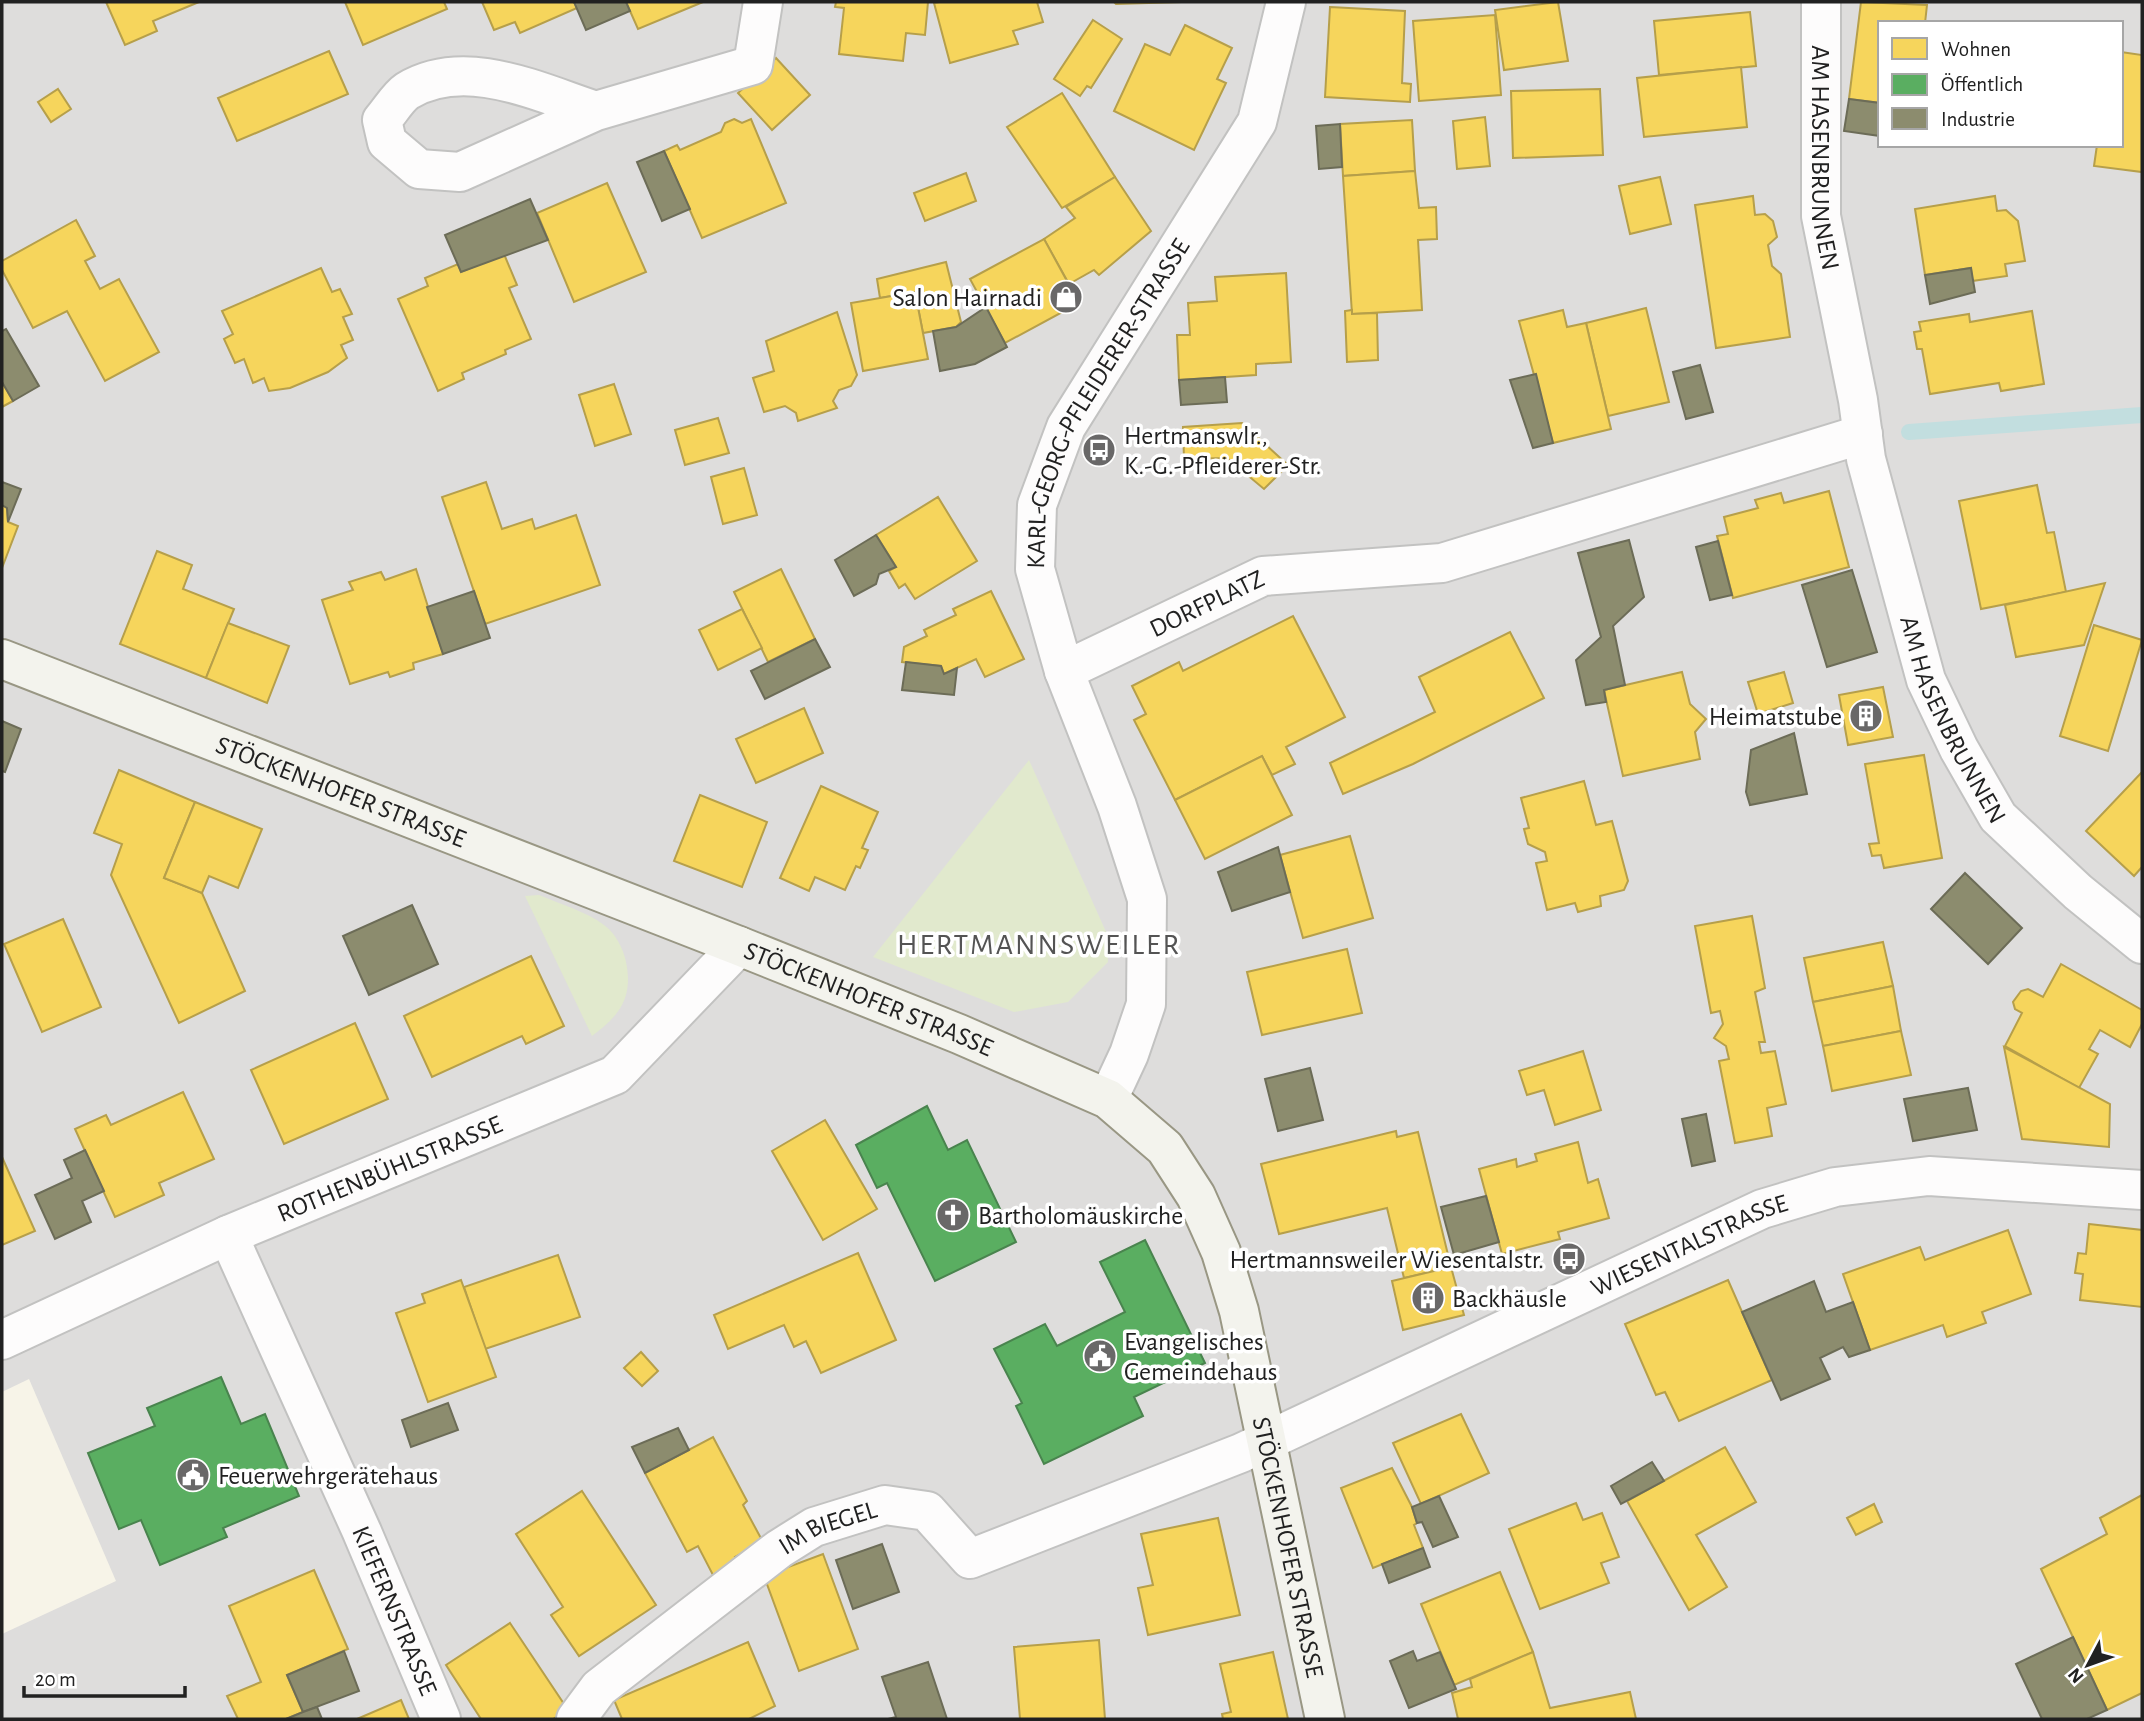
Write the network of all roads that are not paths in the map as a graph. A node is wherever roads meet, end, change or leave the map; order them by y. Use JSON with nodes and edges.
{"nodes":[{"id":1,"x":764,"y":2,"type":"edge"},
{"id":2,"x":1286,"y":2,"type":"edge"},
{"id":3,"x":1821,"y":2,"type":"edge"},
{"id":4,"x":596,"y":111,"type":"junction"},
{"id":5,"x":1863,"y":434,"type":"junction"},
{"id":6,"x":2,"y":659,"type":"edge"},
{"id":7,"x":1064,"y":671,"type":"junction"},
{"id":8,"x":2142,"y":943,"type":"edge"},
{"id":9,"x":738,"y":946,"type":"junction"},
{"id":10,"x":1108,"y":1099,"type":"junction"},
{"id":11,"x":2142,"y":1190,"type":"edge"},
{"id":12,"x":228,"y":1235,"type":"junction"},
{"id":13,"x":2,"y":1340,"type":"edge"},
{"id":14,"x":1267,"y":1441,"type":"junction"},
{"id":15,"x":441,"y":1719,"type":"edge"},
{"id":16,"x":576,"y":1719,"type":"edge"},
{"id":17,"x":1325,"y":1719,"type":"edge"}],
"edges":[{"from":1,"to":4,"type":"street"},
{"from":2,"to":7,"type":"street","name":"KARL-GEORG-PFLEIDERER-STRASSE"},
{"from":3,"to":5,"type":"street","name":"AM HASENBRUNNEN"},
{"from":4,"to":4,"type":"street"},
{"from":5,"to":7,"type":"street","name":"DORFPLATZ"},
{"from":5,"to":8,"type":"street","name":"AM HASENBRUNNEN"},
{"from":6,"to":9,"type":"main road","name":"STÖCKENHOFER STRASSE"},
{"from":7,"to":10,"type":"street","name":"KARL-GEORG-PFLEIDERER-STRASSE"},
{"from":9,"to":10,"type":"main road","name":"STÖCKENHOFER STRASSE"},
{"from":9,"to":12,"type":"street","name":"ROTHENBÜHLSTRASSE"},
{"from":10,"to":14,"type":"main road","name":"STÖCKENHOFER STRASSE"},
{"from":11,"to":14,"type":"street","name":"WIESENTALSTRASSE"},
{"from":12,"to":13,"type":"street","name":"ROTHENBÜHLSTRASSE"},
{"from":12,"to":15,"type":"street","name":"KIEFERNSTRASSE"},
{"from":14,"to":16,"type":"street","name":"IM BIEGEL"},
{"from":14,"to":17,"type":"main road","name":"STÖCKENHOFER STRASSE"}]}
